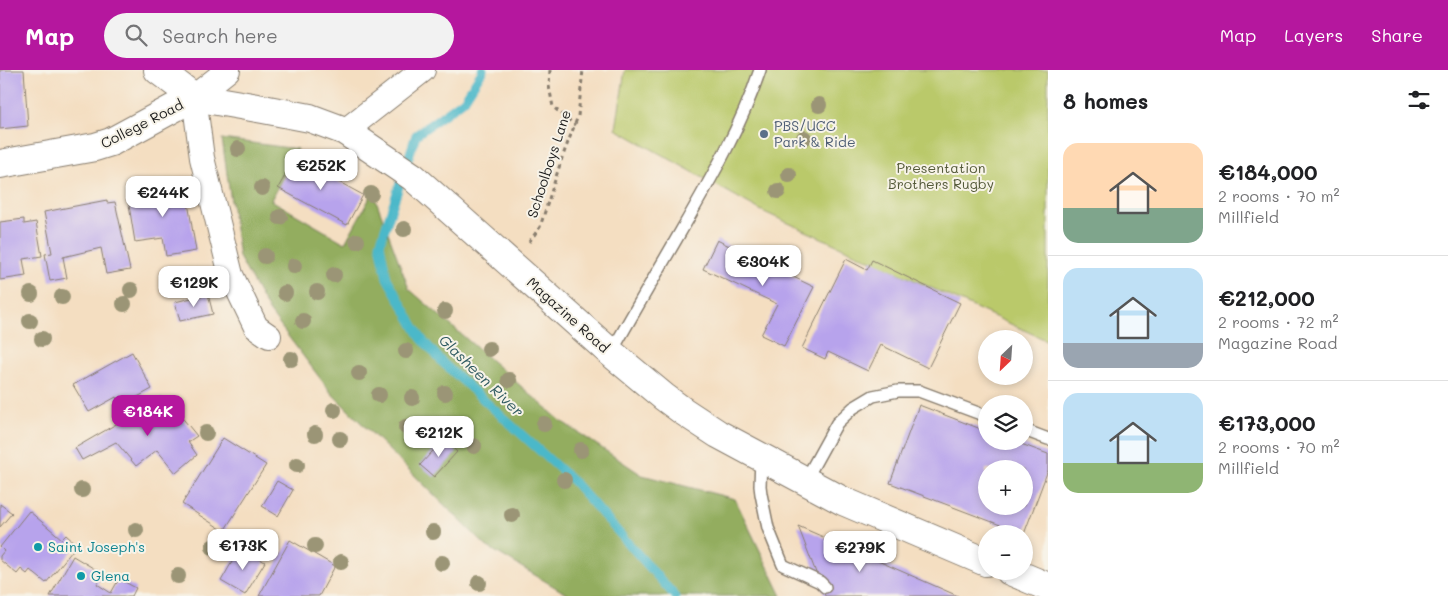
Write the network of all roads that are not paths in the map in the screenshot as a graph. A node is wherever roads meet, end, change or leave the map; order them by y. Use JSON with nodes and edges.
{"nodes":[{"id":1,"x":158,"y":70,"type":"edge"},
{"id":2,"x":228,"y":70,"type":"edge"},
{"id":3,"x":423,"y":70,"type":"edge"},
{"id":4,"x":760,"y":70,"type":"edge"},
{"id":5,"x":194,"y":97,"type":"junction"},
{"id":6,"x":345,"y":132,"type":"junction"},
{"id":7,"x":0,"y":164,"type":"edge"},
{"id":8,"x":269,"y":336,"type":"dead end"},
{"id":9,"x":611,"y":353,"type":"junction"},
{"id":10,"x":978,"y":413,"type":"edge"},
{"id":11,"x":1033,"y":434,"type":"edge"},
{"id":12,"x":1048,"y":440,"type":"edge"},
{"id":13,"x":761,"y":458,"type":"junction"},
{"id":14,"x":805,"y":482,"type":"junction"},
{"id":15,"x":978,"y":559,"type":"edge"},
{"id":16,"x":1031,"y":580,"type":"edge"},
{"id":17,"x":826,"y":587,"type":"dead end"},
{"id":18,"x":1048,"y":587,"type":"edge"}],
"edges":[{"from":1,"to":5,"type":"main road","name":"Magazine Road"},
{"from":2,"to":5,"type":"street"},
{"from":3,"to":6,"type":"street"},
{"from":4,"to":9,"type":"lane"},
{"from":5,"to":6,"type":"main road","name":"Magazine Road"},
{"from":5,"to":7,"type":"main road","name":"College Road"},
{"from":5,"to":8,"type":"street"},
{"from":6,"to":9,"type":"main road","name":"Magazine Road"},
{"from":9,"to":13,"type":"main road","name":"Magazine Road"},
{"from":10,"to":14,"type":"lane"},
{"from":11,"to":12,"type":"lane"},
{"from":13,"to":14,"type":"main road","name":"Magazine Road"},
{"from":13,"to":17,"type":"lane"},
{"from":14,"to":15,"type":"main road","name":"Magazine Road"},
{"from":16,"to":18,"type":"main road"}]}
